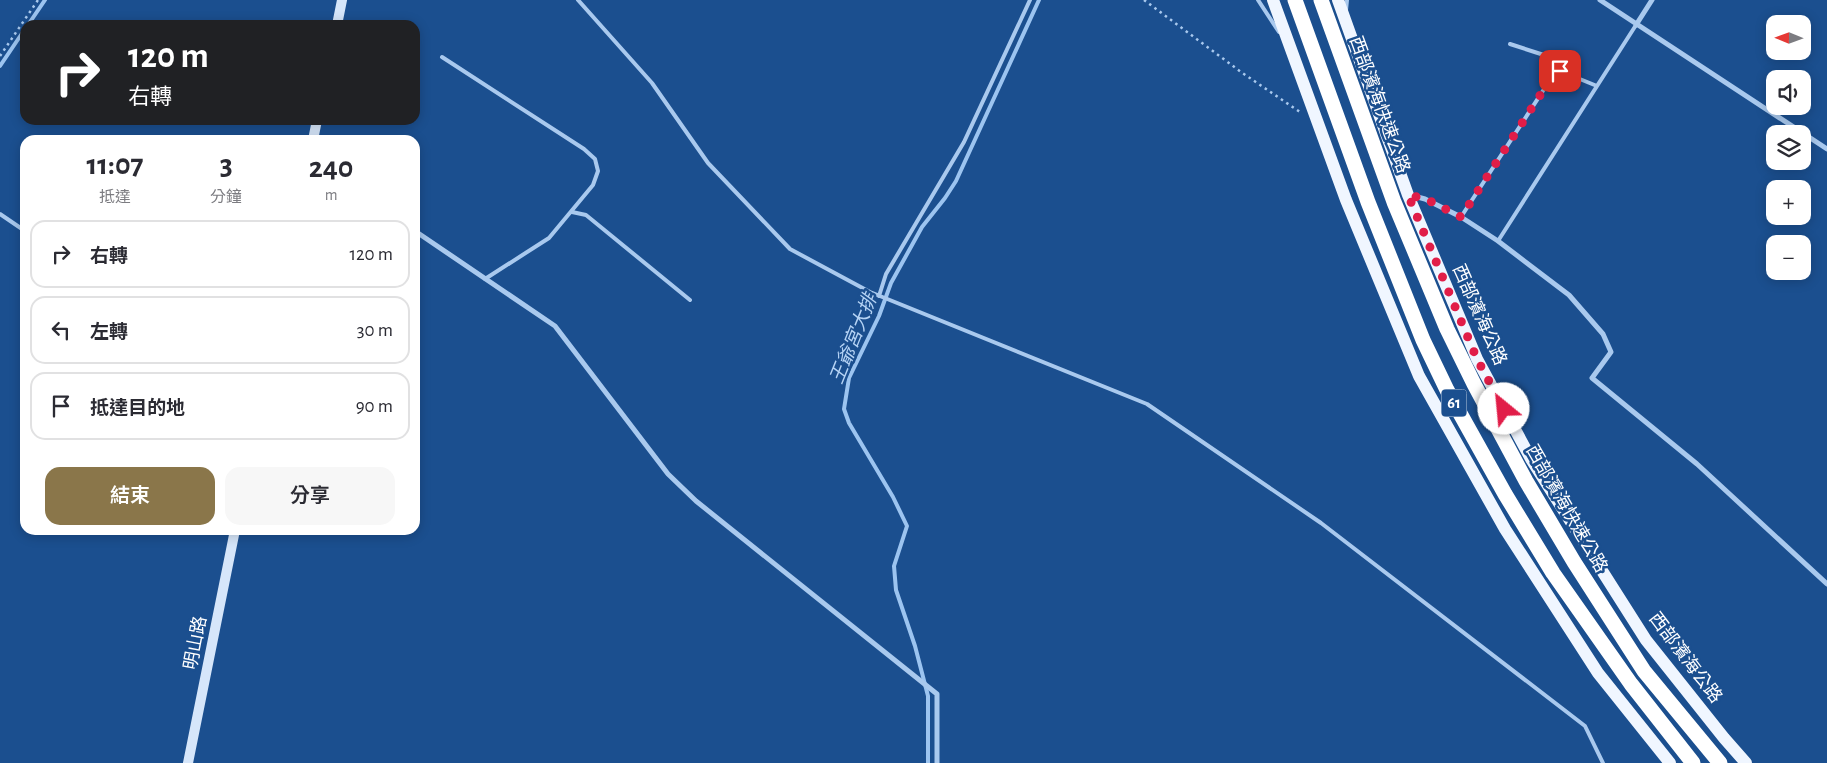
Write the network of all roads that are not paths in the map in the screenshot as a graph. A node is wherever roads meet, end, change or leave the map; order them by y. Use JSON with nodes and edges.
{"nodes":[{"id":1,"x":342,"y":0,"type":"edge"},
{"id":2,"x":578,"y":0,"type":"edge"},
{"id":3,"x":1030,"y":0,"type":"edge"},
{"id":4,"x":1258,"y":0,"type":"edge"},
{"id":5,"x":1273,"y":0,"type":"edge"},
{"id":6,"x":1295,"y":0,"type":"edge"},
{"id":7,"x":1321,"y":0,"type":"edge"},
{"id":8,"x":1338,"y":0,"type":"edge"},
{"id":9,"x":1347,"y":0,"type":"edge"},
{"id":10,"x":1600,"y":0,"type":"edge"},
{"id":11,"x":1652,"y":0,"type":"edge"},
{"id":12,"x":337,"y":20,"type":"edge"},
{"id":13,"x":1346,"y":22,"type":"junction"},
{"id":14,"x":1636,"y":25,"type":"junction"},
{"id":15,"x":1510,"y":44,"type":"dead end"},
{"id":16,"x":1291,"y":50,"type":"junction"},
{"id":17,"x":442,"y":57,"type":"dead end"},
{"id":18,"x":1560,"y":71,"type":"junction"},
{"id":19,"x":1597,"y":86,"type":"junction"},
{"id":20,"x":1827,"y":149,"type":"edge"},
{"id":21,"x":1408,"y":195,"type":"junction"},
{"id":22,"x":572,"y":212,"type":"junction"},
{"id":23,"x":0,"y":214,"type":"edge"},
{"id":24,"x":1461,"y":217,"type":"junction"},
{"id":25,"x":20,"y":228,"type":"edge"},
{"id":26,"x":420,"y":234,"type":"edge"},
{"id":27,"x":1498,"y":241,"type":"junction"},
{"id":28,"x":485,"y":278,"type":"junction"},
{"id":29,"x":880,"y":296,"type":"junction"},
{"id":30,"x":690,"y":300,"type":"dead end"},
{"id":31,"x":234,"y":535,"type":"edge"},
{"id":32,"x":1827,"y":584,"type":"edge"},
{"id":33,"x":188,"y":763,"type":"edge"},
{"id":34,"x":937,"y":763,"type":"edge"},
{"id":35,"x":1603,"y":763,"type":"edge"},
{"id":36,"x":1670,"y":763,"type":"edge"},
{"id":37,"x":1693,"y":763,"type":"edge"},
{"id":38,"x":1720,"y":763,"type":"edge"},
{"id":39,"x":1746,"y":763,"type":"edge"}],
"edges":[{"from":1,"to":12,"type":"street"},
{"from":2,"to":29,"type":"lane"},
{"from":3,"to":29,"type":"lane"},
{"from":4,"to":16,"type":"lane"},
{"from":5,"to":16,"type":"main road","number":"61"},
{"from":6,"to":37,"type":"highway","number":"61"},
{"from":7,"to":38,"type":"highway","name":"西部濱海快速公路","number":"61"},
{"from":8,"to":13,"type":"main road","name":"西部濱海公路","number":"61"},
{"from":9,"to":13,"type":"lane"},
{"from":10,"to":14,"type":"street"},
{"from":11,"to":14,"type":"street"},
{"from":13,"to":21,"type":"main road","name":"西部濱海公路","number":"61"},
{"from":14,"to":19,"type":"lane"},
{"from":14,"to":20,"type":"street"},
{"from":15,"to":18,"type":"lane"},
{"from":16,"to":36,"type":"main road","number":"61"},
{"from":17,"to":22,"type":"lane"},
{"from":18,"to":19,"type":"lane"},
{"from":18,"to":24,"type":"lane"},
{"from":19,"to":27,"type":"lane"},
{"from":21,"to":24,"type":"street"},
{"from":21,"to":39,"type":"main road","name":"西部濱海公路","number":"61"},
{"from":22,"to":28,"type":"lane"},
{"from":22,"to":30,"type":"lane"},
{"from":23,"to":25,"type":"lane"},
{"from":24,"to":27,"type":"street"},
{"from":26,"to":28,"type":"street"},
{"from":27,"to":32,"type":"street"},
{"from":28,"to":34,"type":"street"},
{"from":29,"to":35,"type":"lane"},
{"from":31,"to":33,"type":"street","name":"明山路"}]}
